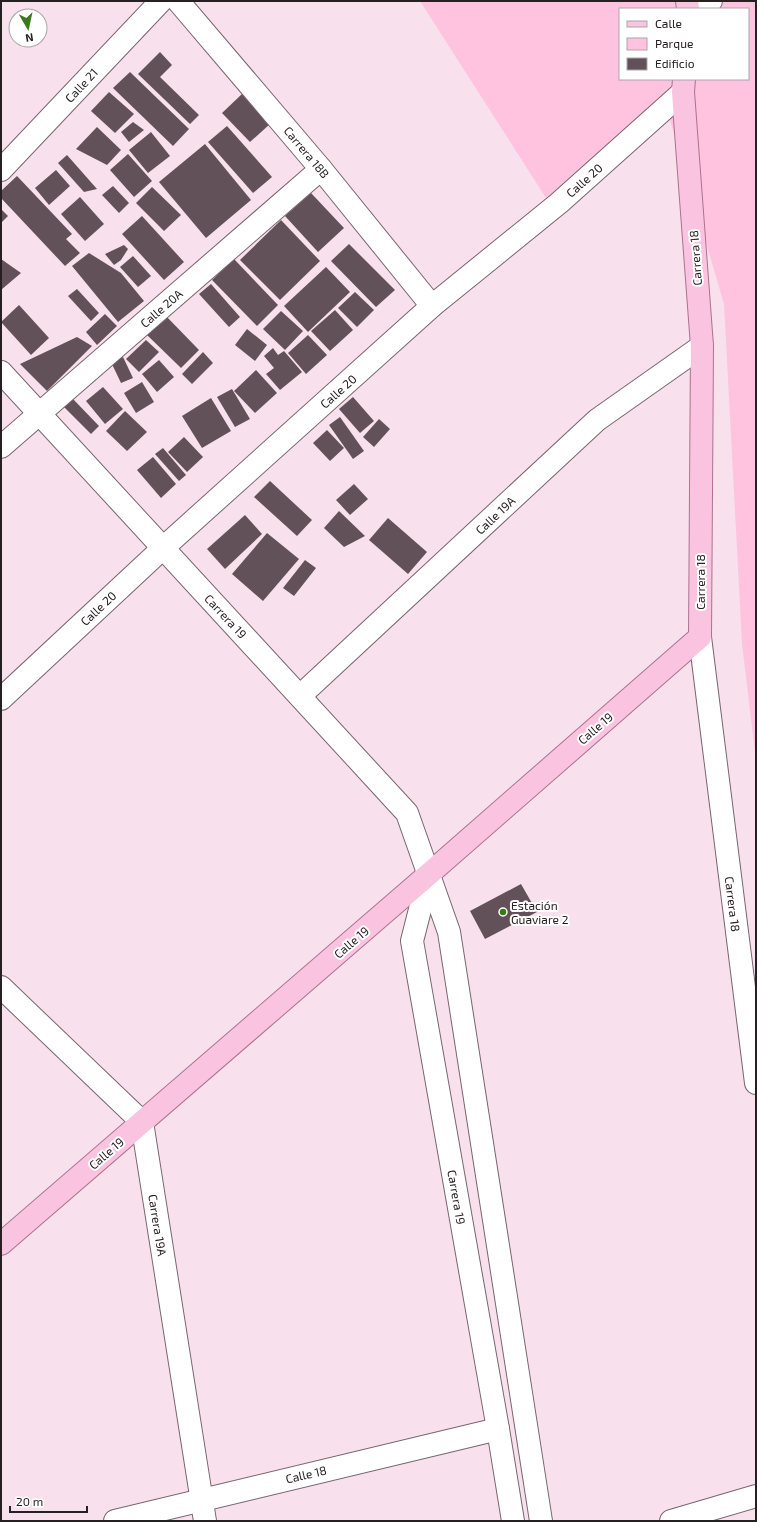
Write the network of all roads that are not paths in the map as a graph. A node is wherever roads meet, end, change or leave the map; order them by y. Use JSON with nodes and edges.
{"nodes":[{"id":1,"x":161,"y":1,"type":"edge"},
{"id":2,"x":178,"y":1,"type":"edge"},
{"id":3,"x":683,"y":85,"type":"edge"},
{"id":4,"x":321,"y":169,"type":"junction"},
{"id":5,"x":1,"y":170,"type":"edge"},
{"id":6,"x":432,"y":306,"type":"junction"},
{"id":7,"x":702,"y":346,"type":"junction"},
{"id":8,"x":1,"y":372,"type":"edge"},
{"id":9,"x":40,"y":414,"type":"junction"},
{"id":10,"x":1,"y":447,"type":"edge"},
{"id":11,"x":163,"y":548,"type":"junction"},
{"id":12,"x":700,"y":637,"type":"junction"},
{"id":13,"x":300,"y":696,"type":"junction"},
{"id":14,"x":1,"y":698,"type":"edge"},
{"id":15,"x":429,"y":874,"type":"junction"},
{"id":16,"x":1,"y":987,"type":"edge"},
{"id":17,"x":756,"y":1083,"type":"edge"},
{"id":18,"x":142,"y":1122,"type":"junction"},
{"id":19,"x":1,"y":1244,"type":"edge"},
{"id":20,"x":498,"y":1429,"type":"junction"},
{"id":21,"x":756,"y":1496,"type":"edge"},
{"id":22,"x":201,"y":1499,"type":"junction"},
{"id":23,"x":115,"y":1521,"type":"edge"},
{"id":24,"x":205,"y":1521,"type":"edge"},
{"id":25,"x":513,"y":1521,"type":"edge"},
{"id":26,"x":541,"y":1521,"type":"edge"},
{"id":27,"x":671,"y":1521,"type":"edge"}],
"edges":[{"from":1,"to":5,"type":"street","name":"Calle 21"},
{"from":2,"to":4,"type":"street","name":"Carrera 18B"},
{"from":3,"to":6,"type":"street","name":"Calle 20"},
{"from":3,"to":7,"type":"main road","name":"Carrera 18"},
{"from":4,"to":6,"type":"street","name":"Carrera 18B"},
{"from":4,"to":9,"type":"street","name":"Calle 20A"},
{"from":6,"to":11,"type":"street","name":"Calle 20"},
{"from":7,"to":12,"type":"main road","name":"Carrera 18"},
{"from":7,"to":13,"type":"street","name":"Calle 19A"},
{"from":8,"to":9,"type":"street","name":"Carrera 19"},
{"from":9,"to":10,"type":"street","name":"Calle 20A"},
{"from":9,"to":11,"type":"street","name":"Carrera 19"},
{"from":11,"to":13,"type":"street","name":"Carrera 19"},
{"from":11,"to":14,"type":"street","name":"Calle 20"},
{"from":12,"to":15,"type":"main road","name":"Calle 19"},
{"from":12,"to":17,"type":"street","name":"Carrera 18"},
{"from":13,"to":15,"type":"street","name":"Carrera 19"},
{"from":15,"to":18,"type":"main road","name":"Calle 19"},
{"from":15,"to":20,"type":"street","name":"Carrera 19"},
{"from":15,"to":26,"type":"street","name":"Carrera 19"},
{"from":16,"to":18,"type":"street"},
{"from":18,"to":19,"type":"main road","name":"Calle 19"},
{"from":18,"to":22,"type":"street","name":"Carrera 19A"},
{"from":20,"to":22,"type":"street","name":"Calle 18"},
{"from":20,"to":25,"type":"street","name":"Carrera 19"},
{"from":21,"to":27,"type":"street"},
{"from":22,"to":23,"type":"street","name":"Calle 18"},
{"from":22,"to":24,"type":"street","name":"Carrera 19A"}]}
